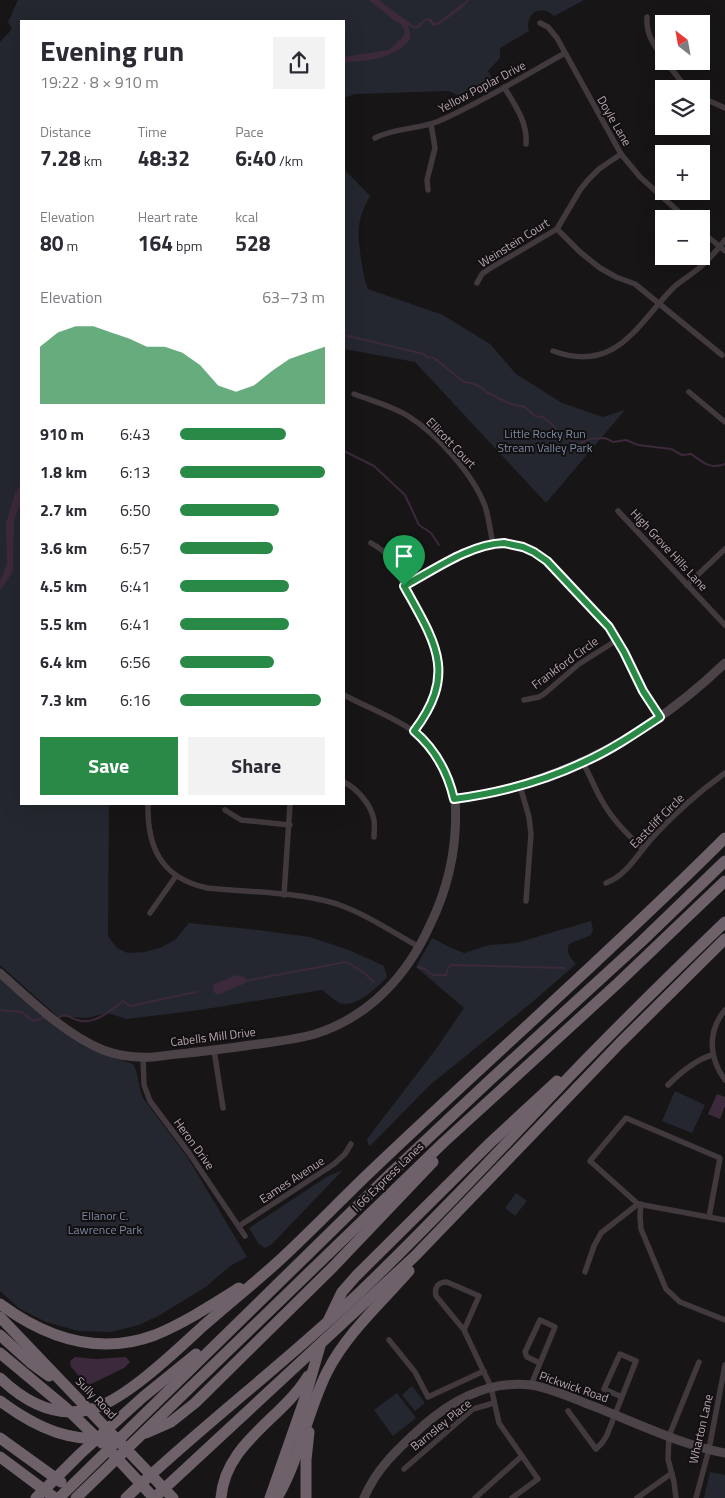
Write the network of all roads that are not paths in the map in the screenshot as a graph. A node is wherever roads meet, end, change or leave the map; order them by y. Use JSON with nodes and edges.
{"nodes":[{"id":1,"x":647,"y":17,"type":"dead end"},
{"id":2,"x":540,"y":22,"type":"dead end"},
{"id":3,"x":655,"y":46,"type":"edge"},
{"id":4,"x":565,"y":53,"type":"junction"},
{"id":5,"x":672,"y":70,"type":"edge"},
{"id":6,"x":681,"y":80,"type":"edge"},
{"id":7,"x":504,"y":87,"type":"junction"},
{"id":8,"x":710,"y":101,"type":"edge"},
{"id":9,"x":725,"y":108,"type":"edge"},
{"id":10,"x":431,"y":124,"type":"junction"},
{"id":11,"x":375,"y":138,"type":"dead end"},
{"id":12,"x":526,"y":144,"type":"dead end"},
{"id":13,"x":621,"y":154,"type":"junction"},
{"id":14,"x":428,"y":190,"type":"dead end"},
{"id":15,"x":677,"y":210,"type":"edge"},
{"id":16,"x":557,"y":229,"type":"junction"},
{"id":17,"x":710,"y":239,"type":"edge"},
{"id":18,"x":725,"y":240,"type":"edge"},
{"id":19,"x":720,"y":247,"type":"junction"},
{"id":20,"x":725,"y":251,"type":"edge"},
{"id":21,"x":477,"y":283,"type":"dead end"},
{"id":22,"x":660,"y":303,"type":"junction"},
{"id":23,"x":553,"y":351,"type":"dead end"},
{"id":24,"x":722,"y":355,"type":"dead end"},
{"id":25,"x":689,"y":392,"type":"dead end"},
{"id":26,"x":354,"y":394,"type":"dead end"},
{"id":27,"x":725,"y":422,"type":"edge"},
{"id":28,"x":618,"y":511,"type":"dead end"},
{"id":29,"x":372,"y":544,"type":"dead end"},
{"id":30,"x":493,"y":544,"type":"junction"},
{"id":31,"x":725,"y":549,"type":"edge"},
{"id":32,"x":687,"y":584,"type":"junction"},
{"id":33,"x":404,"y":586,"type":"junction"},
{"id":34,"x":725,"y":626,"type":"edge"},
{"id":35,"x":617,"y":640,"type":"junction"},
{"id":36,"x":725,"y":663,"type":"edge"},
{"id":37,"x":345,"y":696,"type":"edge"},
{"id":38,"x":524,"y":700,"type":"dead end"},
{"id":39,"x":660,"y":717,"type":"junction"},
{"id":40,"x":414,"y":731,"type":"junction"},
{"id":41,"x":583,"y":763,"type":"junction"},
{"id":42,"x":725,"y":773,"type":"edge"},
{"id":43,"x":345,"y":783,"type":"edge"},
{"id":44,"x":520,"y":786,"type":"junction"},
{"id":45,"x":454,"y":799,"type":"junction"},
{"id":46,"x":148,"y":805,"type":"edge"},
{"id":47,"x":290,"y":805,"type":"edge"},
{"id":48,"x":225,"y":810,"type":"dead end"},
{"id":49,"x":290,"y":825,"type":"junction"},
{"id":50,"x":374,"y":837,"type":"dead end"},
{"id":51,"x":725,"y":838,"type":"edge"},
{"id":52,"x":642,"y":848,"type":"junction"},
{"id":53,"x":725,"y":856,"type":"edge"},
{"id":54,"x":725,"y":861,"type":"edge"},
{"id":55,"x":176,"y":876,"type":"junction"},
{"id":56,"x":725,"y":881,"type":"edge"},
{"id":57,"x":606,"y":883,"type":"dead end"},
{"id":58,"x":284,"y":895,"type":"junction"},
{"id":59,"x":526,"y":901,"type":"dead end"},
{"id":60,"x":679,"y":906,"type":"junction"},
{"id":61,"x":150,"y":912,"type":"dead end"},
{"id":62,"x":725,"y":922,"type":"edge"},
{"id":63,"x":725,"y":939,"type":"edge"},
{"id":64,"x":419,"y":947,"type":"junction"},
{"id":65,"x":0,"y":974,"type":"edge"},
{"id":66,"x":725,"y":1010,"type":"edge"},
{"id":67,"x":618,"y":1027,"type":"junction"},
{"id":68,"x":542,"y":1033,"type":"junction"},
{"id":69,"x":214,"y":1050,"type":"junction"},
{"id":70,"x":712,"y":1054,"type":"junction"},
{"id":71,"x":143,"y":1058,"type":"junction"},
{"id":72,"x":725,"y":1080,"type":"edge"},
{"id":73,"x":508,"y":1083,"type":"junction"},
{"id":74,"x":668,"y":1085,"type":"dead end"},
{"id":75,"x":223,"y":1108,"type":"dead end"},
{"id":76,"x":351,"y":1144,"type":"dead end"},
{"id":77,"x":640,"y":1204,"type":"junction"},
{"id":78,"x":460,"y":1211,"type":"junction"},
{"id":79,"x":709,"y":1216,"type":"junction"},
{"id":80,"x":725,"y":1220,"type":"edge"},
{"id":81,"x":239,"y":1226,"type":"junction"},
{"id":82,"x":246,"y":1236,"type":"dead end"},
{"id":83,"x":290,"y":1250,"type":"junction"},
{"id":84,"x":585,"y":1272,"type":"dead end"},
{"id":85,"x":0,"y":1304,"type":"edge"},
{"id":86,"x":0,"y":1317,"type":"edge"},
{"id":87,"x":243,"y":1318,"type":"junction"},
{"id":88,"x":725,"y":1320,"type":"edge"},
{"id":89,"x":464,"y":1330,"type":"junction"},
{"id":90,"x":0,"y":1335,"type":"edge"},
{"id":91,"x":244,"y":1336,"type":"junction"},
{"id":92,"x":389,"y":1340,"type":"dead end"},
{"id":93,"x":0,"y":1349,"type":"edge"},
{"id":94,"x":0,"y":1353,"type":"edge"},
{"id":95,"x":699,"y":1362,"type":"dead end"},
{"id":96,"x":540,"y":1363,"type":"junction"},
{"id":97,"x":725,"y":1365,"type":"edge"},
{"id":98,"x":17,"y":1366,"type":"junction"},
{"id":99,"x":484,"y":1371,"type":"junction"},
{"id":100,"x":0,"y":1378,"type":"edge"},
{"id":101,"x":307,"y":1383,"type":"junction"},
{"id":102,"x":531,"y":1385,"type":"junction"},
{"id":103,"x":491,"y":1387,"type":"junction"},
{"id":104,"x":68,"y":1388,"type":"junction"},
{"id":105,"x":0,"y":1391,"type":"edge"},
{"id":106,"x":622,"y":1397,"type":"junction"},
{"id":107,"x":0,"y":1400,"type":"edge"},
{"id":108,"x":315,"y":1401,"type":"junction"},
{"id":109,"x":494,"y":1403,"type":"junction"},
{"id":110,"x":568,"y":1411,"type":"dead end"},
{"id":111,"x":614,"y":1414,"type":"junction"},
{"id":112,"x":48,"y":1430,"type":"junction"},
{"id":113,"x":669,"y":1436,"type":"junction"},
{"id":114,"x":0,"y":1438,"type":"edge"},
{"id":115,"x":709,"y":1449,"type":"junction"},
{"id":116,"x":725,"y":1453,"type":"edge"},
{"id":117,"x":522,"y":1456,"type":"junction"},
{"id":118,"x":0,"y":1457,"type":"edge"},
{"id":119,"x":404,"y":1469,"type":"dead end"},
{"id":120,"x":672,"y":1473,"type":"junction"},
{"id":121,"x":36,"y":1498,"type":"edge"},
{"id":122,"x":57,"y":1498,"type":"edge"},
{"id":123,"x":76,"y":1498,"type":"edge"},
{"id":124,"x":82,"y":1498,"type":"edge"},
{"id":125,"x":126,"y":1498,"type":"edge"},
{"id":126,"x":154,"y":1498,"type":"edge"},
{"id":127,"x":172,"y":1498,"type":"edge"},
{"id":128,"x":221,"y":1498,"type":"edge"},
{"id":129,"x":270,"y":1498,"type":"edge"},
{"id":130,"x":276,"y":1498,"type":"edge"},
{"id":131,"x":306,"y":1498,"type":"edge"},
{"id":132,"x":364,"y":1498,"type":"edge"},
{"id":133,"x":475,"y":1498,"type":"edge"},
{"id":134,"x":512,"y":1498,"type":"edge"},
{"id":135,"x":637,"y":1498,"type":"edge"},
{"id":136,"x":676,"y":1498,"type":"edge"},
{"id":137,"x":696,"y":1498,"type":"edge"}],
"edges":[{"from":1,"to":3,"type":"street"},
{"from":2,"to":4,"type":"street","name":"Doyle Lane"},
{"from":4,"to":7,"type":"street","name":"Yellow Poplar Drive"},
{"from":4,"to":13,"type":"street","name":"Doyle Lane"},
{"from":5,"to":6,"type":"street"},
{"from":7,"to":10,"type":"street","name":"Yellow Poplar Drive"},
{"from":7,"to":12,"type":"street"},
{"from":8,"to":9,"type":"street"},
{"from":10,"to":11,"type":"street","name":"Yellow Poplar Drive"},
{"from":10,"to":14,"type":"street"},
{"from":13,"to":15,"type":"street","name":"Doyle Lane"},
{"from":13,"to":16,"type":"street","name":"Weinstein Court"},
{"from":16,"to":21,"type":"street","name":"Weinstein Court"},
{"from":16,"to":22,"type":"street"},
{"from":17,"to":19,"type":"street"},
{"from":18,"to":19,"type":"street"},
{"from":19,"to":20,"type":"street"},
{"from":19,"to":22,"type":"street"},
{"from":22,"to":23,"type":"street"},
{"from":22,"to":24,"type":"street"},
{"from":25,"to":27,"type":"street"},
{"from":26,"to":30,"type":"street","name":"Ellicott Court"},
{"from":28,"to":32,"type":"street","name":"High Grove Hills Lane"},
{"from":29,"to":33,"type":"street"},
{"from":30,"to":33,"type":"street"},
{"from":30,"to":35,"type":"street"},
{"from":31,"to":32,"type":"street"},
{"from":32,"to":34,"type":"street","name":"High Grove Hills Lane"},
{"from":33,"to":40,"type":"street"},
{"from":35,"to":38,"type":"street","name":"Frankford Circle"},
{"from":35,"to":39,"type":"street"},
{"from":36,"to":39,"type":"street"},
{"from":37,"to":40,"type":"street","name":"Cabells Mill Drive"},
{"from":39,"to":41,"type":"street"},
{"from":40,"to":45,"type":"street","name":"Cabells Mill Drive"},
{"from":41,"to":44,"type":"street"},
{"from":41,"to":52,"type":"street"},
{"from":42,"to":52,"type":"street","name":"Eastcliff Circle"},
{"from":43,"to":50,"type":"street"},
{"from":44,"to":45,"type":"street"},
{"from":44,"to":59,"type":"street"},
{"from":45,"to":64,"type":"street","name":"Cabells Mill Drive"},
{"from":46,"to":55,"type":"street"},
{"from":47,"to":49,"type":"street"},
{"from":48,"to":49,"type":"street"},
{"from":49,"to":58,"type":"street"},
{"from":51,"to":83,"type":"highway"},
{"from":52,"to":57,"type":"street","name":"Eastcliff Circle"},
{"from":53,"to":60,"type":"highway"},
{"from":54,"to":60,"type":"highway"},
{"from":55,"to":58,"type":"street"},
{"from":55,"to":61,"type":"street"},
{"from":56,"to":73,"type":"highway","name":"I 66 Express Lanes"},
{"from":58,"to":64,"type":"street"},
{"from":60,"to":68,"type":"highway"},
{"from":62,"to":67,"type":"highway"},
{"from":63,"to":78,"type":"highway"},
{"from":64,"to":69,"type":"street","name":"Cabells Mill Drive"},
{"from":65,"to":71,"type":"street","name":"Cabells Mill Drive"},
{"from":66,"to":70,"type":"street"},
{"from":67,"to":101,"type":"highway"},
{"from":67,"to":125,"type":"highway"},
{"from":68,"to":87,"type":"highway"},
{"from":68,"to":91,"type":"highway"},
{"from":69,"to":71,"type":"street","name":"Cabells Mill Drive"},
{"from":69,"to":75,"type":"street"},
{"from":70,"to":72,"type":"street"},
{"from":70,"to":74,"type":"street"},
{"from":71,"to":81,"type":"street","name":"Heron Drive"},
{"from":73,"to":91,"type":"highway","name":"I 66 Express Lanes"},
{"from":73,"to":112,"type":"highway"},
{"from":76,"to":81,"type":"street","name":"Eames Avenue"},
{"from":77,"to":79,"type":"street"},
{"from":77,"to":79,"type":"street"},
{"from":77,"to":84,"type":"street"},
{"from":77,"to":88,"type":"street"},
{"from":78,"to":108,"type":"highway"},
{"from":78,"to":126,"type":"highway"},
{"from":79,"to":80,"type":"street"},
{"from":81,"to":82,"type":"street","name":"Heron Drive"},
{"from":83,"to":85,"type":"highway"},
{"from":83,"to":100,"type":"highway"},
{"from":86,"to":104,"type":"highway","name":"Sully Road"},
{"from":87,"to":121,"type":"highway"},
{"from":87,"to":122,"type":"highway"},
{"from":89,"to":89,"type":"street"},
{"from":89,"to":99,"type":"street"},
{"from":90,"to":104,"type":"highway"},
{"from":91,"to":123,"type":"highway","name":"I 66 Express Lanes"},
{"from":92,"to":99,"type":"street"},
{"from":93,"to":98,"type":"highway"},
{"from":94,"to":98,"type":"highway"},
{"from":95,"to":113,"type":"street"},
{"from":96,"to":96,"type":"street"},
{"from":96,"to":102,"type":"street"},
{"from":97,"to":115,"type":"street","name":"Wharton Lane"},
{"from":98,"to":126,"type":"highway"},
{"from":99,"to":103,"type":"street"},
{"from":101,"to":128,"type":"highway"},
{"from":101,"to":129,"type":"highway"},
{"from":102,"to":103,"type":"street","name":"Pickwick Road"},
{"from":102,"to":111,"type":"street","name":"Pickwick Road"},
{"from":103,"to":109,"type":"street"},
{"from":103,"to":132,"type":"street","name":"Pickwick Road"},
{"from":104,"to":127,"type":"highway","name":"Sully Road"},
{"from":105,"to":112,"type":"highway"},
{"from":106,"to":106,"type":"street"},
{"from":106,"to":111,"type":"street"},
{"from":107,"to":112,"type":"highway"},
{"from":108,"to":130,"type":"highway"},
{"from":108,"to":131,"type":"highway"},
{"from":109,"to":117,"type":"street"},
{"from":109,"to":119,"type":"street","name":"Barnsley Place"},
{"from":110,"to":111,"type":"street"},
{"from":111,"to":113,"type":"street","name":"Pickwick Road"},
{"from":113,"to":115,"type":"street","name":"Pickwick Road"},
{"from":113,"to":120,"type":"street"},
{"from":114,"to":124,"type":"highway"},
{"from":115,"to":116,"type":"street","name":"Pickwick Road"},
{"from":115,"to":137,"type":"street","name":"Wharton Lane"},
{"from":117,"to":133,"type":"street"},
{"from":117,"to":134,"type":"street"},
{"from":118,"to":122,"type":"highway"},
{"from":120,"to":135,"type":"street"},
{"from":120,"to":136,"type":"street"}]}
